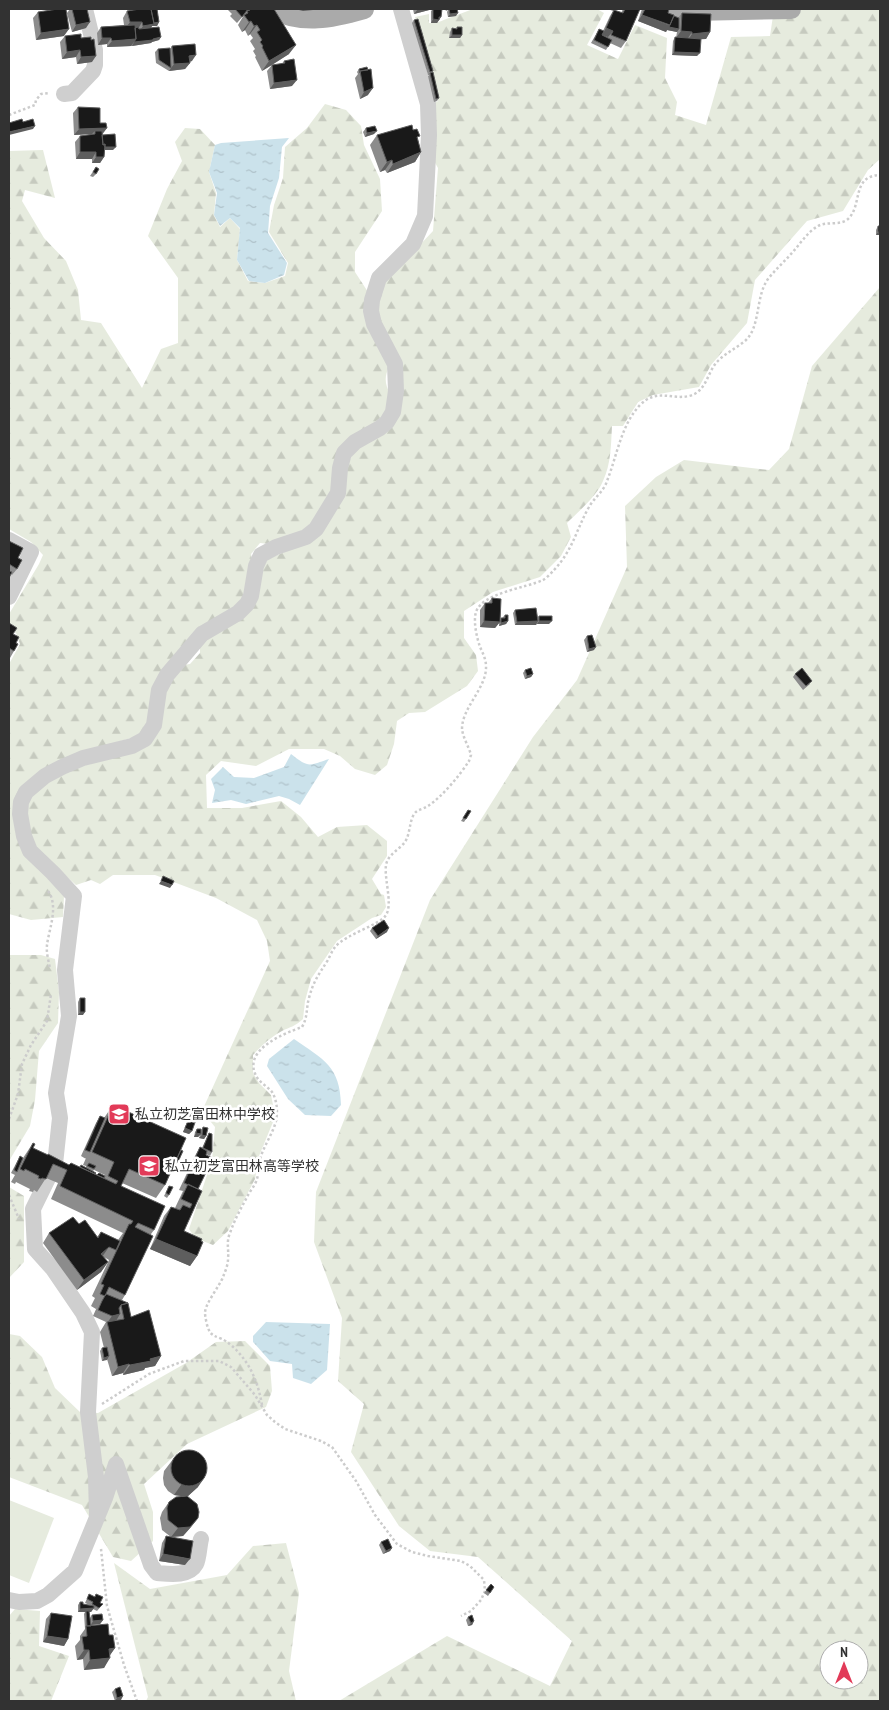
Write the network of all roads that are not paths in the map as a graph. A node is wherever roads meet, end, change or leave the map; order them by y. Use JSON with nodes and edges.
{"nodes":[{"id":1,"x":85,"y":9,"type":"edge"},
{"id":2,"x":272,"y":9,"type":"edge"},
{"id":3,"x":364,"y":9,"type":"edge"},
{"id":4,"x":401,"y":9,"type":"edge"},
{"id":5,"x":675,"y":9,"type":"edge"},
{"id":6,"x":791,"y":9,"type":"edge"},
{"id":7,"x":64,"y":94,"type":"road end"},
{"id":8,"x":9,"y":540,"type":"edge"},
{"id":9,"x":9,"y":597,"type":"edge"},
{"id":10,"x":97,"y":1515,"type":"junction"},
{"id":11,"x":201,"y":1540,"type":"dead end"},
{"id":12,"x":9,"y":1600,"type":"edge"}],
"edges":[{"from":1,"to":7,"type":"street"},
{"from":2,"to":3,"type":"main road"},
{"from":4,"to":10,"type":"street"},
{"from":5,"to":6,"type":"main road"},
{"from":8,"to":9,"type":"street"},
{"from":10,"to":11,"type":"street"},
{"from":10,"to":12,"type":"street"}]}
